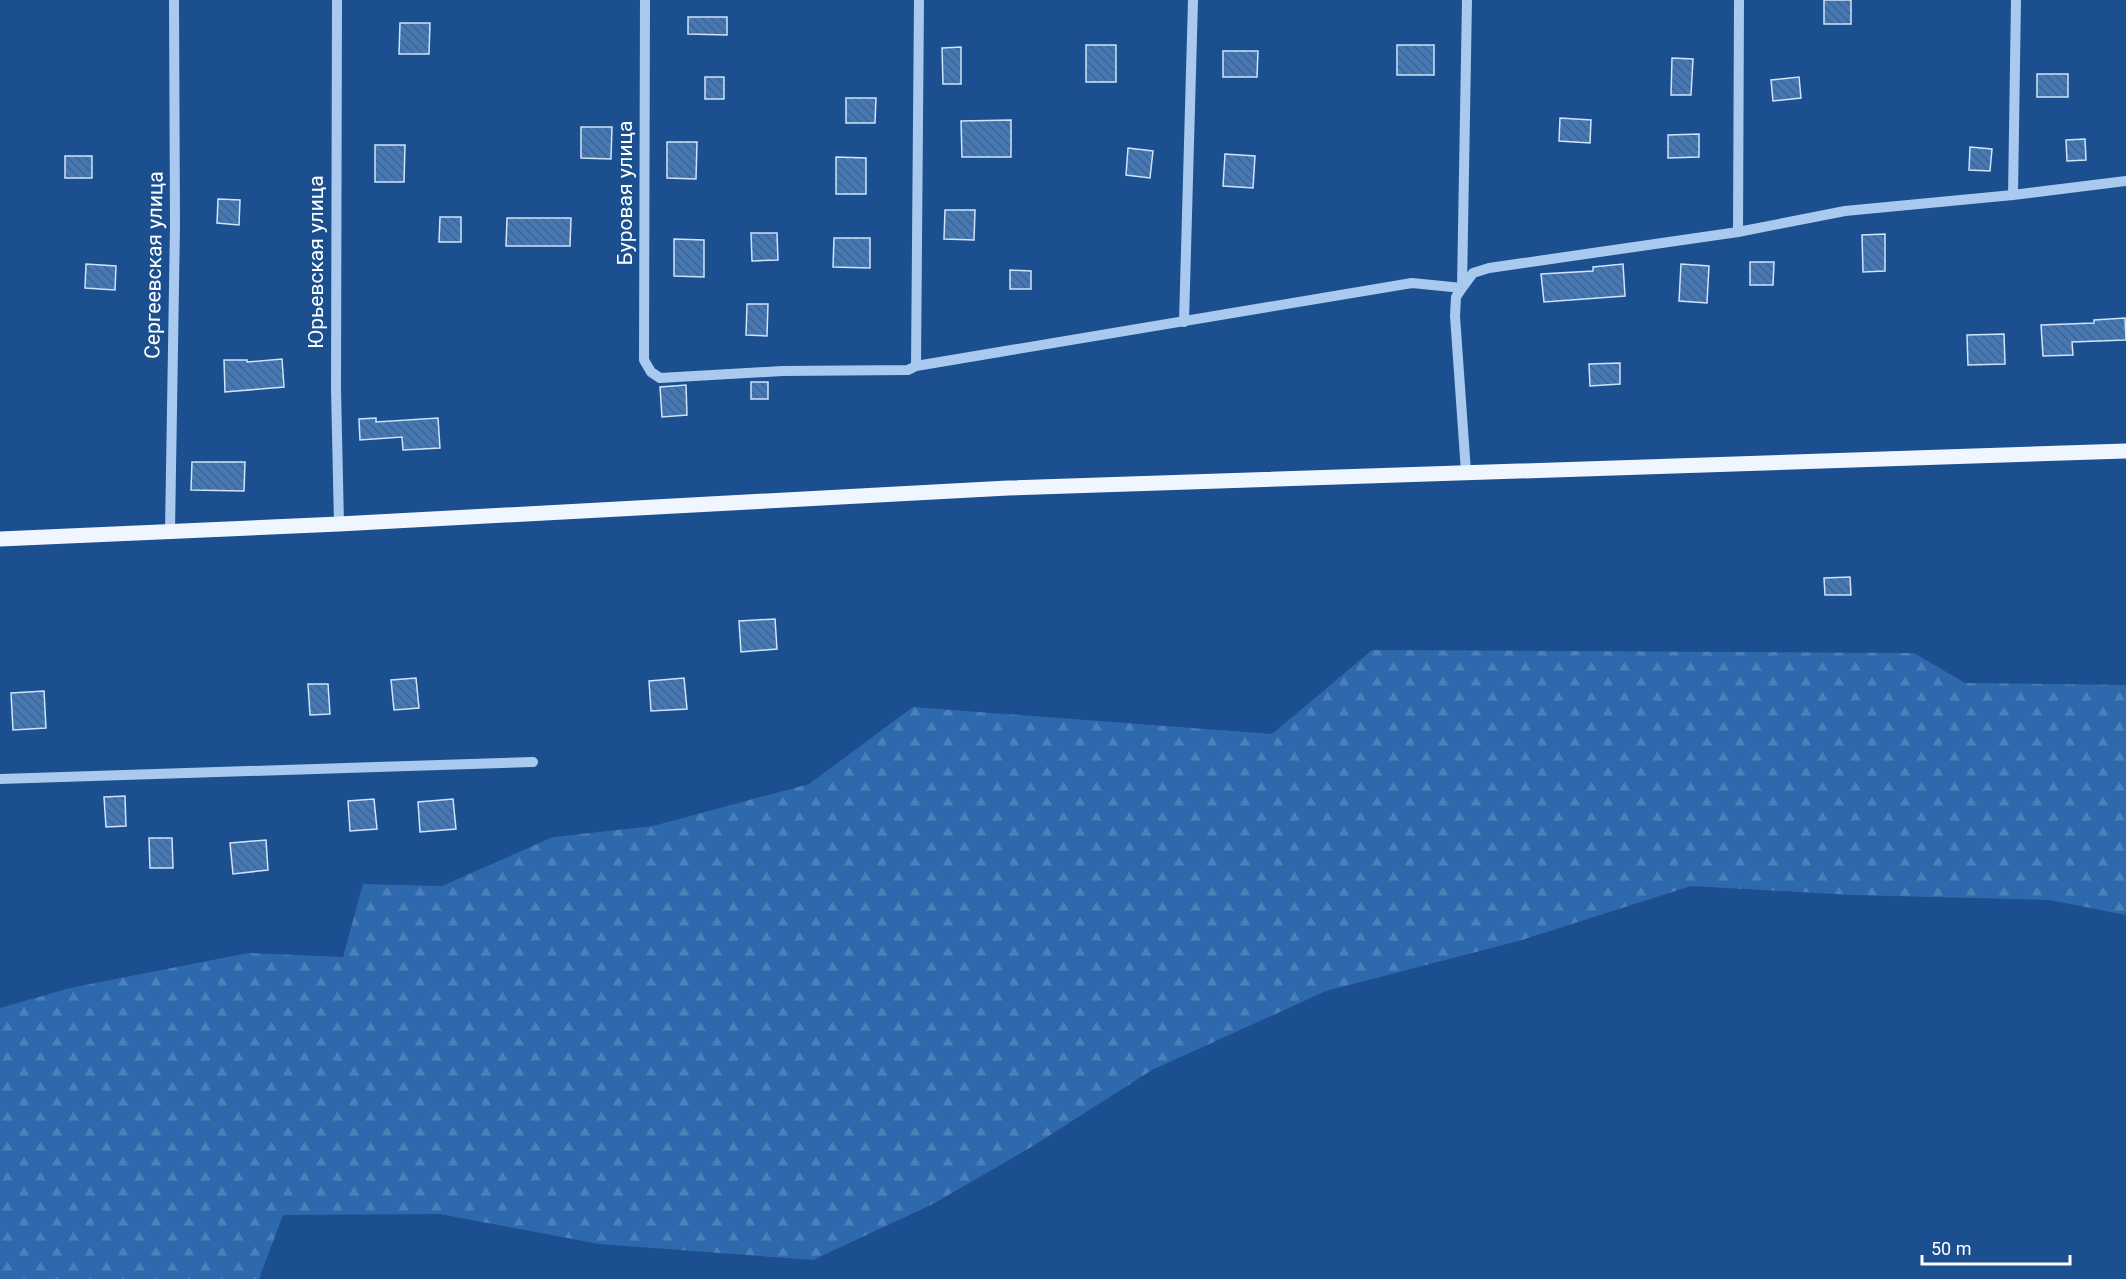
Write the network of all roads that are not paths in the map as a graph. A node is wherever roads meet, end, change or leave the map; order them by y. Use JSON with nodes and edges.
{"nodes":[{"id":1,"x":174,"y":0,"type":"edge"},
{"id":2,"x":337,"y":0,"type":"edge"},
{"id":3,"x":645,"y":0,"type":"edge"},
{"id":4,"x":919,"y":0,"type":"edge"},
{"id":5,"x":1193,"y":0,"type":"edge"},
{"id":6,"x":1467,"y":0,"type":"edge"},
{"id":7,"x":1739,"y":0,"type":"edge"},
{"id":8,"x":2016,"y":0,"type":"edge"},
{"id":9,"x":2126,"y":181,"type":"edge"},
{"id":10,"x":2013,"y":195,"type":"junction"},
{"id":11,"x":1738,"y":232,"type":"junction"},
{"id":12,"x":1462,"y":288,"type":"junction"},
{"id":13,"x":1184,"y":322,"type":"junction"},
{"id":14,"x":916,"y":366,"type":"junction"},
{"id":15,"x":2126,"y":451,"type":"edge"},
{"id":16,"x":1466,"y":472,"type":"junction"},
{"id":17,"x":339,"y":524,"type":"junction"},
{"id":18,"x":170,"y":531,"type":"junction"},
{"id":19,"x":0,"y":539,"type":"edge"},
{"id":20,"x":532,"y":762,"type":"dead end"},
{"id":21,"x":0,"y":779,"type":"edge"}],
"edges":[{"from":1,"to":18,"type":"street","name":"Сергеевская улица"},
{"from":2,"to":17,"type":"street","name":"Юрьевская улица"},
{"from":3,"to":14,"type":"street","name":"Буровая улица"},
{"from":4,"to":14,"type":"street"},
{"from":5,"to":13,"type":"street"},
{"from":6,"to":12,"type":"street"},
{"from":7,"to":11,"type":"street"},
{"from":8,"to":10,"type":"street"},
{"from":9,"to":10,"type":"street"},
{"from":10,"to":11,"type":"street"},
{"from":11,"to":12,"type":"street"},
{"from":12,"to":13,"type":"street"},
{"from":12,"to":16,"type":"street"},
{"from":13,"to":14,"type":"street"},
{"from":15,"to":16,"type":"main road"},
{"from":16,"to":17,"type":"main road"},
{"from":17,"to":18,"type":"main road"},
{"from":18,"to":19,"type":"main road"},
{"from":20,"to":21,"type":"street"}]}
